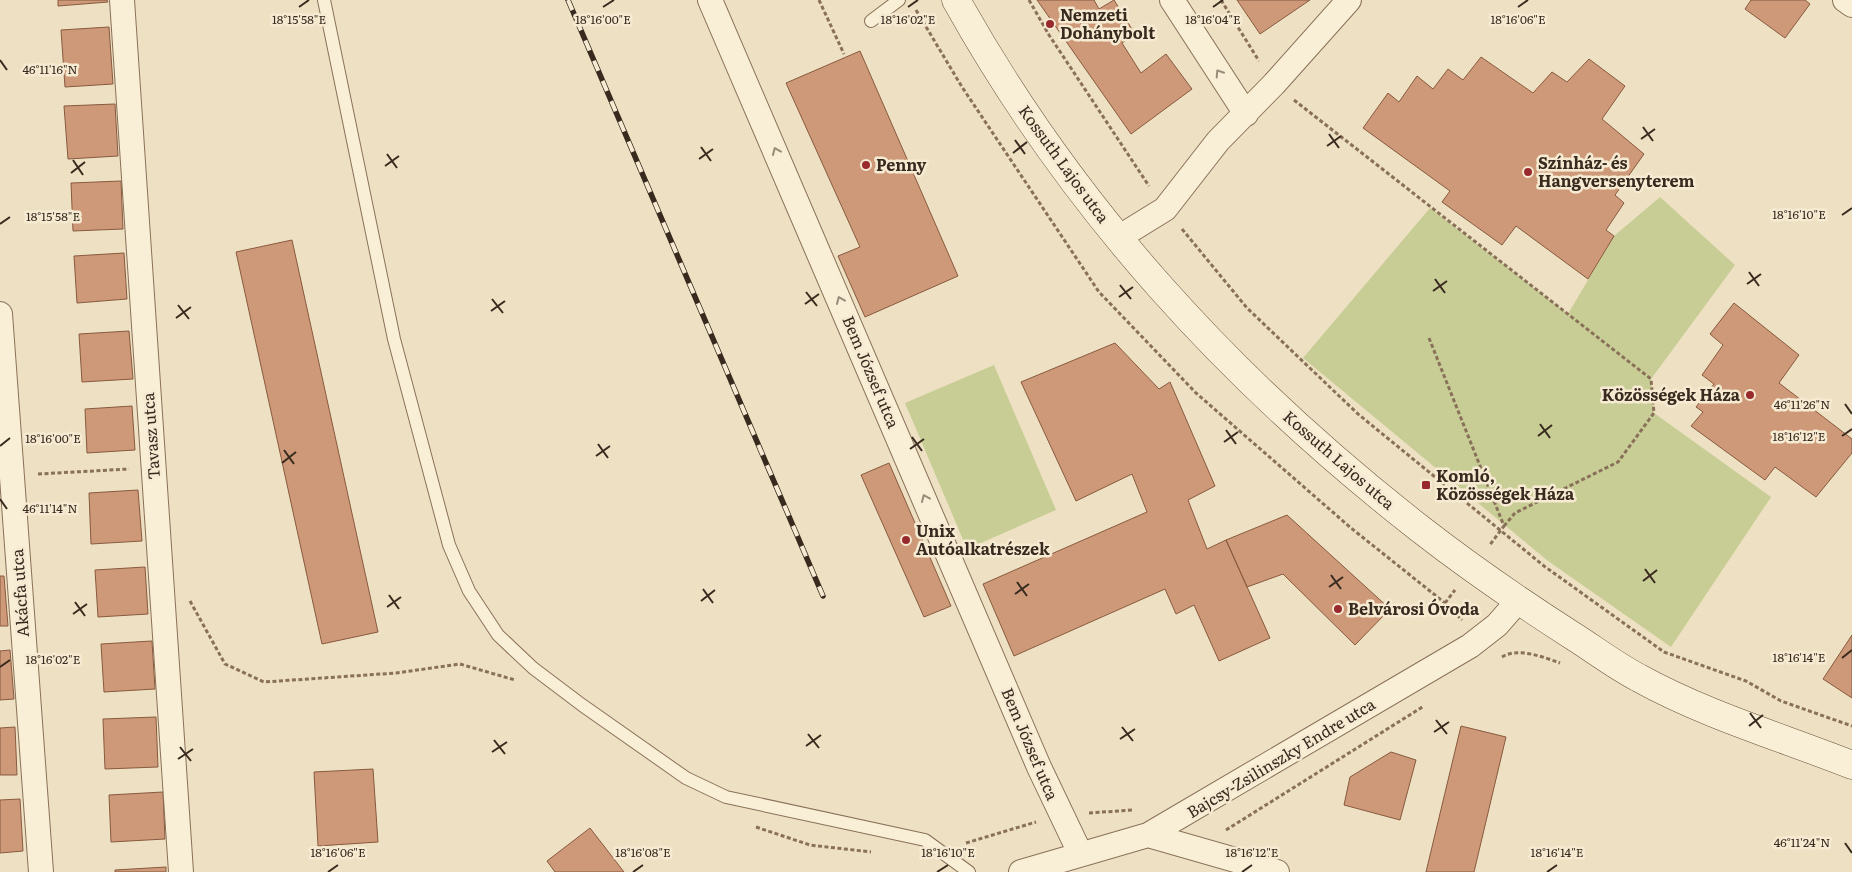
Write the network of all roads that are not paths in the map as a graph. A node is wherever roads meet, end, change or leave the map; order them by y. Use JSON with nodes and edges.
{"nodes":[{"id":1,"x":122,"y":0,"type":"edge"},
{"id":2,"x":324,"y":0,"type":"edge"},
{"id":3,"x":710,"y":0,"type":"edge"},
{"id":4,"x":899,"y":0,"type":"edge"},
{"id":5,"x":956,"y":0,"type":"edge"},
{"id":6,"x":1172,"y":0,"type":"edge"},
{"id":7,"x":1349,"y":0,"type":"edge"},
{"id":8,"x":1845,"y":0,"type":"edge"},
{"id":9,"x":1852,"y":5,"type":"edge"},
{"id":10,"x":871,"y":22,"type":"dead end"},
{"id":11,"x":1246,"y":114,"type":"junction"},
{"id":12,"x":1118,"y":238,"type":"junction"},
{"id":13,"x":0,"y":314,"type":"edge"},
{"id":14,"x":1518,"y":601,"type":"junction"},
{"id":15,"x":1852,"y":765,"type":"edge"},
{"id":16,"x":1148,"y":835,"type":"junction"},
{"id":17,"x":1080,"y":854,"type":"junction"},
{"id":18,"x":41,"y":872,"type":"edge"},
{"id":19,"x":181,"y":872,"type":"edge"},
{"id":20,"x":969,"y":872,"type":"edge"},
{"id":21,"x":1021,"y":872,"type":"edge"},
{"id":22,"x":1278,"y":872,"type":"edge"}],
"edges":[{"from":1,"to":19,"type":"street","name":"Tavasz utca"},
{"from":2,"to":20,"type":"lane"},
{"from":17,"to":3,"type":"street","name":"Bem József utca","one_way":true},
{"from":4,"to":10,"type":"lane"},
{"from":5,"to":12,"type":"main road","name":"Kossuth Lajos utca"},
{"from":11,"to":6,"type":"street","one_way":true},
{"from":7,"to":11,"type":"street"},
{"from":8,"to":9,"type":"street"},
{"from":11,"to":12,"type":"street"},
{"from":12,"to":14,"type":"main road","name":"Kossuth Lajos utca"},
{"from":13,"to":18,"type":"street","name":"Akácfa utca"},
{"from":14,"to":15,"type":"main road","name":"Kossuth Lajos utca"},
{"from":14,"to":16,"type":"street","name":"Bajcsy-Zsilinszky Endre utca"},
{"from":16,"to":17,"type":"street","name":"Bajcsy-Zsilinszky Endre utca"},
{"from":16,"to":22,"type":"street"},
{"from":17,"to":21,"type":"street","name":"Bajcsy-Zsilinszky Endre utca"}]}
